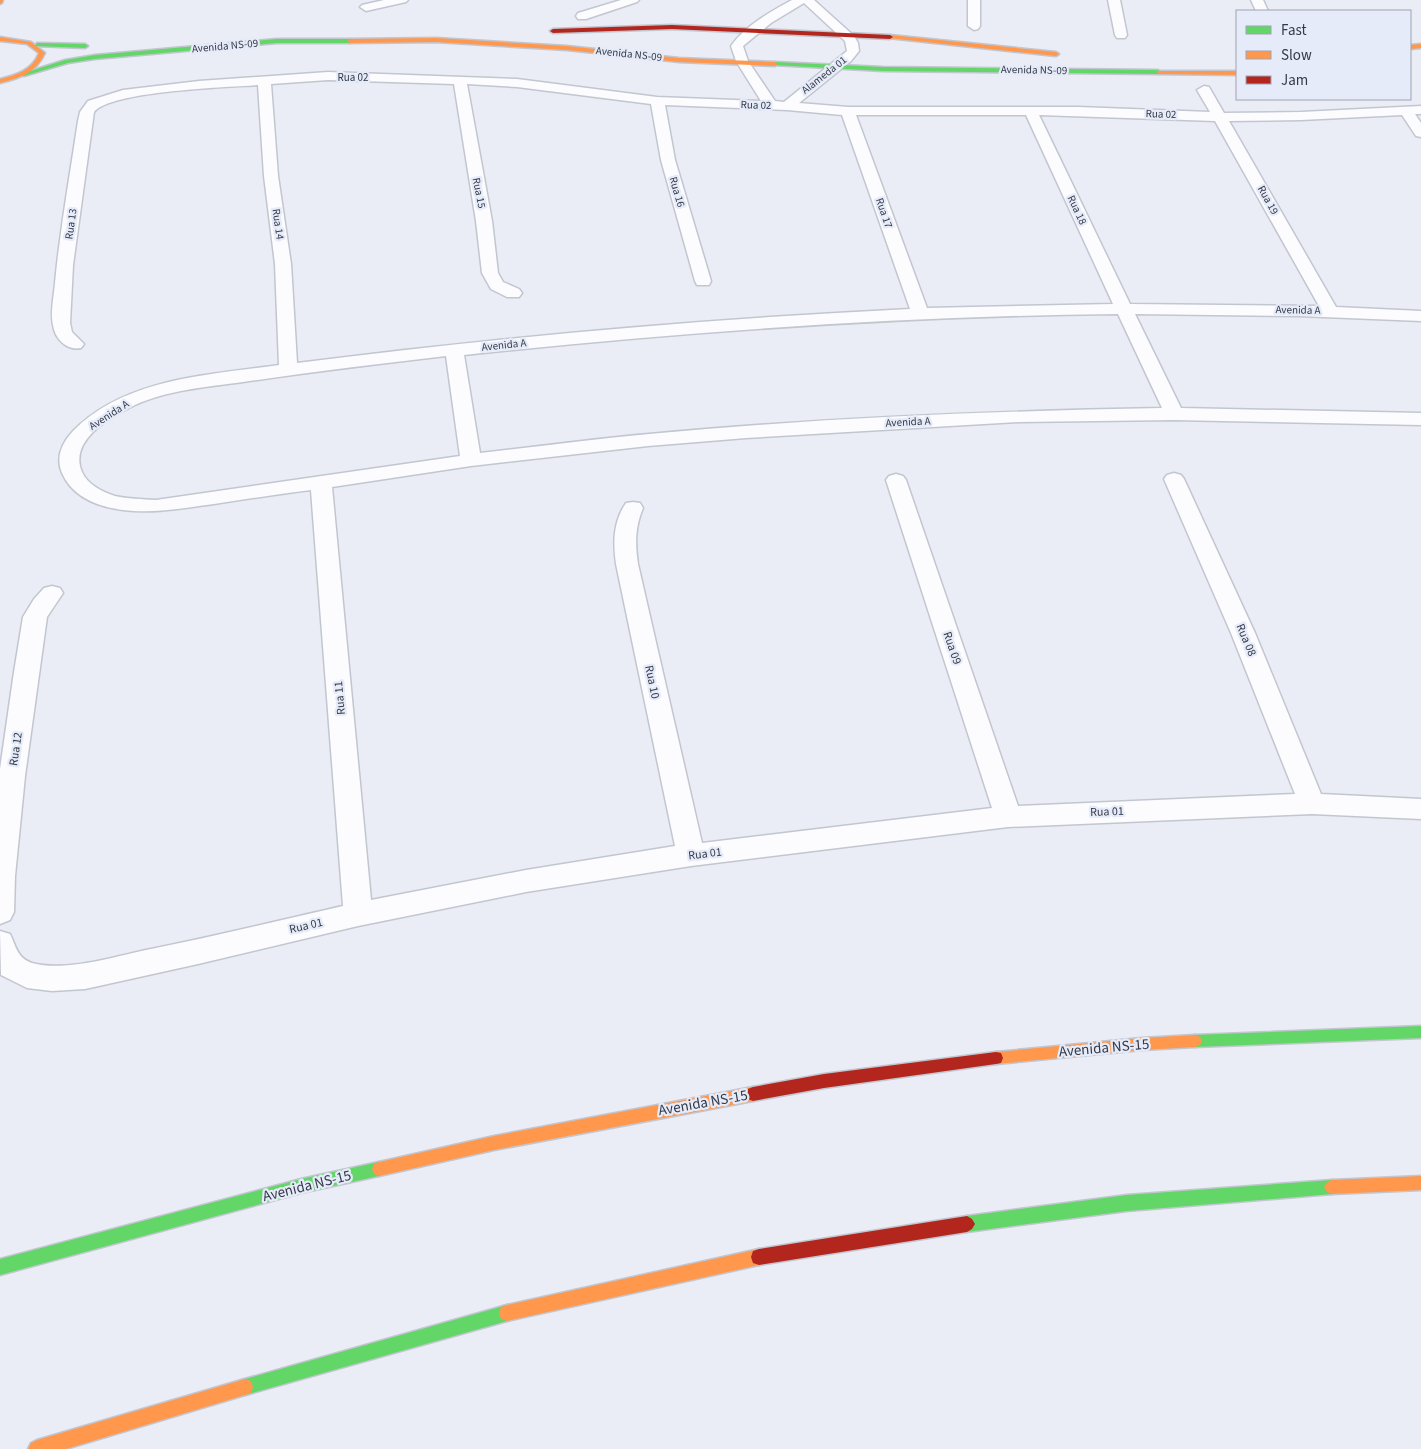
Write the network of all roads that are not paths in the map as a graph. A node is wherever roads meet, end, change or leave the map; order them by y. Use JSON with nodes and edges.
{"nodes":[{"id":1,"x":402,"y":0,"type":"edge"},
{"id":2,"x":633,"y":0,"type":"edge"},
{"id":3,"x":802,"y":0,"type":"edge"},
{"id":4,"x":807,"y":0,"type":"edge"},
{"id":5,"x":974,"y":0,"type":"edge"},
{"id":6,"x":1114,"y":0,"type":"edge"},
{"id":7,"x":366,"y":7,"type":"dead end"},
{"id":8,"x":582,"y":16,"type":"dead end"},
{"id":9,"x":974,"y":26,"type":"dead end"},
{"id":10,"x":0,"y":27,"type":"edge"},
{"id":11,"x":543,"y":30,"type":"dead end"},
{"id":12,"x":755,"y":31,"type":"junction"},
{"id":13,"x":845,"y":34,"type":"junction"},
{"id":14,"x":1121,"y":35,"type":"dead end"},
{"id":15,"x":5,"y":39,"type":"edge"},
{"id":16,"x":37,"y":45,"type":"junction"},
{"id":17,"x":96,"y":45,"type":"dead end"},
{"id":18,"x":1070,"y":55,"type":"dead end"},
{"id":19,"x":742,"y":61,"type":"junction"},
{"id":20,"x":836,"y":66,"type":"junction"},
{"id":21,"x":1236,"y":73,"type":"edge"},
{"id":22,"x":24,"y":74,"type":"junction"},
{"id":23,"x":264,"y":80,"type":"junction"},
{"id":24,"x":2,"y":81,"type":"edge"},
{"id":25,"x":460,"y":81,"type":"junction"},
{"id":26,"x":1204,"y":90,"type":"dead end"},
{"id":27,"x":657,"y":100,"type":"junction"},
{"id":28,"x":95,"y":103,"type":"joint"},
{"id":29,"x":771,"y":106,"type":"junction"},
{"id":30,"x":787,"y":106,"type":"junction"},
{"id":31,"x":848,"y":111,"type":"junction"},
{"id":32,"x":1414,"y":111,"type":"edge"},
{"id":33,"x":1031,"y":112,"type":"junction"},
{"id":34,"x":1221,"y":117,"type":"junction"},
{"id":35,"x":1421,"y":133,"type":"edge"},
{"id":36,"x":703,"y":281,"type":"dead end"},
{"id":37,"x":513,"y":293,"type":"dead end"},
{"id":38,"x":1123,"y":309,"type":"junction"},
{"id":39,"x":1330,"y":311,"type":"junction"},
{"id":40,"x":920,"y":314,"type":"junction"},
{"id":41,"x":1421,"y":316,"type":"edge"},
{"id":42,"x":75,"y":344,"type":"dead end"},
{"id":43,"x":454,"y":350,"type":"junction"},
{"id":44,"x":288,"y":369,"type":"junction"},
{"id":45,"x":1174,"y":414,"type":"junction"},
{"id":46,"x":1421,"y":419,"type":"edge"},
{"id":47,"x":471,"y":460,"type":"junction"},
{"id":48,"x":1174,"y":479,"type":"dead end"},
{"id":49,"x":896,"y":480,"type":"dead end"},
{"id":50,"x":322,"y":481,"type":"junction"},
{"id":51,"x":633,"y":508,"type":"dead end"},
{"id":52,"x":52,"y":593,"type":"dead end"},
{"id":53,"x":1312,"y":804,"type":"junction"},
{"id":54,"x":1421,"y":809,"type":"edge"},
{"id":55,"x":1008,"y":816,"type":"junction"},
{"id":56,"x":692,"y":855,"type":"junction"},
{"id":57,"x":0,"y":912,"type":"edge"},
{"id":58,"x":358,"y":914,"type":"junction"},
{"id":59,"x":2,"y":951,"type":"edge"},
{"id":60,"x":1421,"y":1032,"type":"edge"},
{"id":61,"x":1421,"y":1182,"type":"edge"},
{"id":62,"x":0,"y":1267,"type":"edge"},
{"id":63,"x":37,"y":1449,"type":"edge"}],
"edges":[{"from":1,"to":7,"type":"street"},
{"from":2,"to":8,"type":"street"},
{"from":3,"to":12,"type":"street"},
{"from":4,"to":13,"type":"street"},
{"from":5,"to":9,"type":"street"},
{"from":6,"to":14,"type":"street"},
{"from":10,"to":15,"type":"street"},
{"from":11,"to":12,"type":"street","name":"Avenida NS-09"},
{"from":12,"to":13,"type":"street","name":"Avenida NS-09"},
{"from":12,"to":19,"type":"street"},
{"from":13,"to":18,"type":"street","name":"Avenida NS-09"},
{"from":13,"to":20,"type":"street","name":"Alameda 01"},
{"from":15,"to":16,"type":"street"},
{"from":16,"to":17,"type":"street"},
{"from":16,"to":22,"type":"street"},
{"from":19,"to":20,"type":"street","name":"Avenida NS-09"},
{"from":19,"to":22,"type":"street","name":"Avenida NS-09"},
{"from":19,"to":29,"type":"street"},
{"from":20,"to":21,"type":"street","name":"Avenida NS-09"},
{"from":20,"to":30,"type":"street","name":"Alameda 01"},
{"from":22,"to":24,"type":"street","name":"Avenida NS-09"},
{"from":23,"to":25,"type":"street","name":"Rua 02"},
{"from":23,"to":28,"type":"street","name":"Rua 02"},
{"from":23,"to":44,"type":"street","name":"Rua 14"},
{"from":25,"to":27,"type":"street","name":"Rua 02"},
{"from":25,"to":37,"type":"street","name":"Rua 15"},
{"from":26,"to":34,"type":"street","name":"Rua 19"},
{"from":27,"to":29,"type":"street","name":"Rua 02"},
{"from":27,"to":36,"type":"street","name":"Rua 16"},
{"from":28,"to":42,"type":"street","name":"Rua 13"},
{"from":29,"to":30,"type":"street","name":"Rua 02"},
{"from":30,"to":31,"type":"street","name":"Rua 02"},
{"from":31,"to":33,"type":"street","name":"Rua 02"},
{"from":31,"to":40,"type":"street","name":"Rua 17"},
{"from":32,"to":34,"type":"street","name":"Rua 02"},
{"from":32,"to":35,"type":"street"},
{"from":33,"to":34,"type":"street","name":"Rua 02"},
{"from":33,"to":38,"type":"street","name":"Rua 18"},
{"from":34,"to":39,"type":"street","name":"Rua 19"},
{"from":38,"to":39,"type":"street","name":"Avenida A"},
{"from":38,"to":40,"type":"street","name":"Avenida A"},
{"from":38,"to":45,"type":"street","name":"Rua 18"},
{"from":39,"to":41,"type":"street","name":"Avenida A"},
{"from":40,"to":43,"type":"street","name":"Avenida A"},
{"from":43,"to":44,"type":"street","name":"Avenida A"},
{"from":43,"to":47,"type":"street"},
{"from":44,"to":50,"type":"street","name":"Avenida A"},
{"from":45,"to":46,"type":"street","name":"Avenida A"},
{"from":45,"to":47,"type":"street","name":"Avenida A"},
{"from":47,"to":50,"type":"street","name":"Avenida A"},
{"from":48,"to":53,"type":"street","name":"Rua 08"},
{"from":49,"to":55,"type":"street","name":"Rua 09"},
{"from":50,"to":58,"type":"street","name":"Rua 11"},
{"from":51,"to":56,"type":"street","name":"Rua 10"},
{"from":52,"to":57,"type":"street","name":"Rua 12"},
{"from":53,"to":54,"type":"street","name":"Rua 01"},
{"from":53,"to":55,"type":"street","name":"Rua 01"},
{"from":55,"to":56,"type":"street","name":"Rua 01"},
{"from":56,"to":58,"type":"street","name":"Rua 01"},
{"from":58,"to":59,"type":"street","name":"Rua 01"},
{"from":60,"to":62,"type":"street","name":"Avenida NS-15"},
{"from":61,"to":63,"type":"street"}]}
